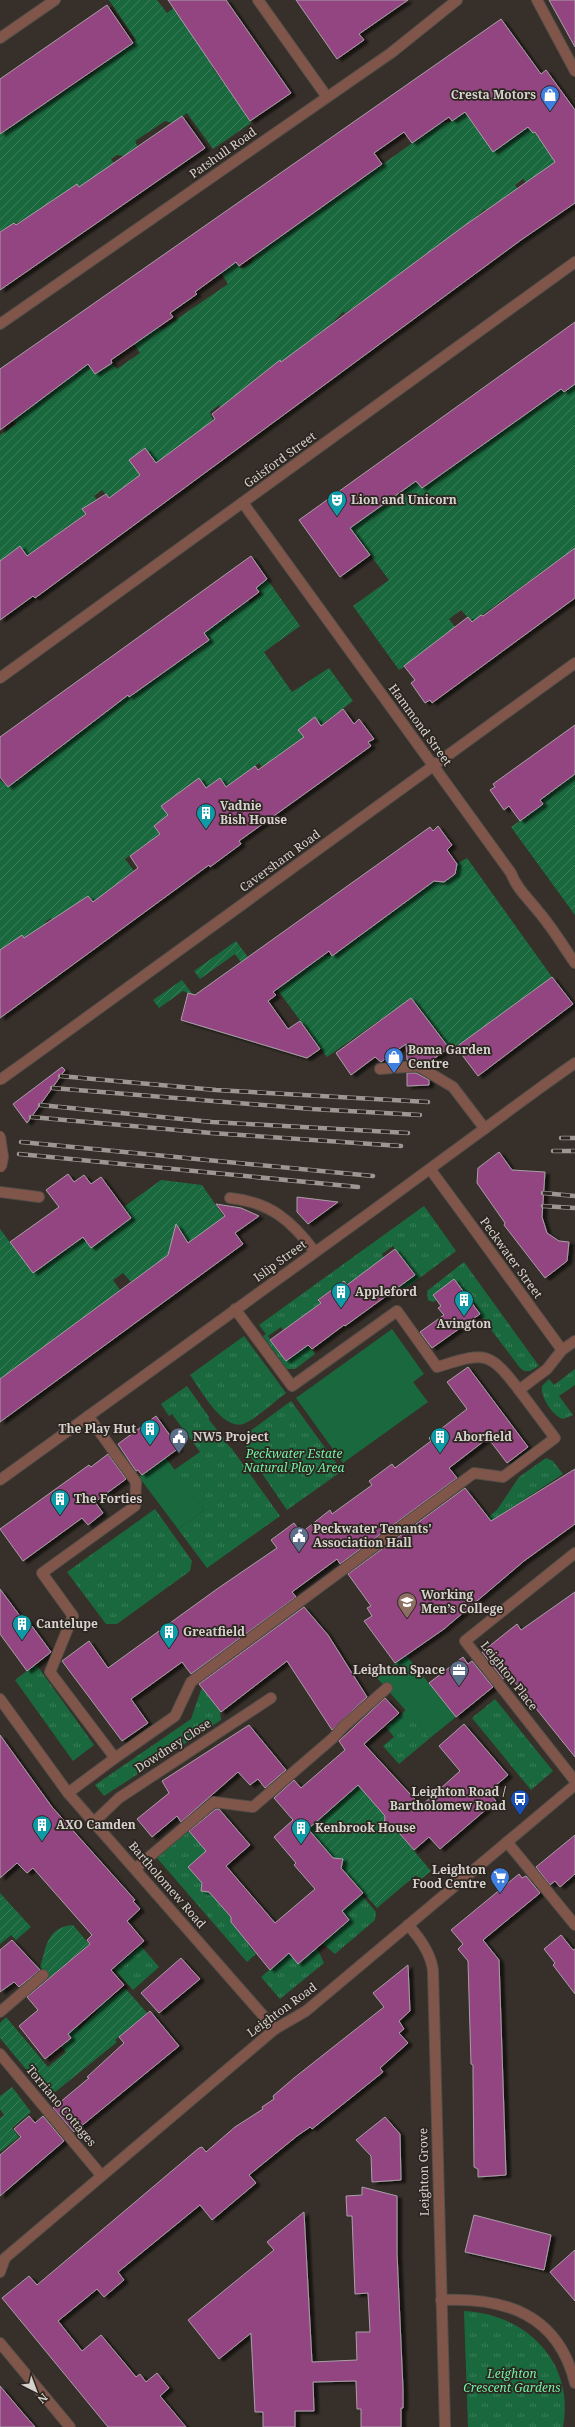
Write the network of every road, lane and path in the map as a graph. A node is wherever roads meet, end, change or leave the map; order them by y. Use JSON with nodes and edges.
{"nodes":[{"id":1,"x":55,"y":0,"type":"edge"},
{"id":2,"x":258,"y":0,"type":"edge"},
{"id":3,"x":458,"y":0,"type":"edge"},
{"id":4,"x":537,"y":0,"type":"edge"},
{"id":5,"x":0,"y":38,"type":"edge"},
{"id":6,"x":575,"y":71,"type":"edge"},
{"id":7,"x":327,"y":96,"type":"junction"},
{"id":8,"x":575,"y":262,"type":"edge"},
{"id":9,"x":0,"y":324,"type":"edge"},
{"id":10,"x":243,"y":503,"type":"junction"},
{"id":11,"x":575,"y":663,"type":"edge"},
{"id":12,"x":0,"y":678,"type":"edge"},
{"id":13,"x":434,"y":765,"type":"junction"},
{"id":14,"x":575,"y":963,"type":"edge"},
{"id":15,"x":575,"y":1063,"type":"edge"},
{"id":16,"x":380,"y":1069,"type":"dead end"},
{"id":17,"x":0,"y":1080,"type":"edge"},
{"id":18,"x":485,"y":1129,"type":"junction"},
{"id":19,"x":0,"y":1136,"type":"edge"},
{"id":20,"x":0,"y":1168,"type":"edge"},
{"id":21,"x":430,"y":1169,"type":"junction"},
{"id":22,"x":0,"y":1192,"type":"edge"},
{"id":23,"x":39,"y":1197,"type":"dead end"},
{"id":24,"x":230,"y":1198,"type":"dead end"},
{"id":25,"x":315,"y":1252,"type":"junction"},
{"id":26,"x":235,"y":1310,"type":"junction"},
{"id":27,"x":575,"y":1341,"type":"edge"},
{"id":28,"x":562,"y":1350,"type":"junction"},
{"id":29,"x":519,"y":1390,"type":"junction"},
{"id":30,"x":88,"y":1416,"type":"junction"},
{"id":31,"x":0,"y":1480,"type":"edge"},
{"id":32,"x":575,"y":1553,"type":"edge"},
{"id":33,"x":387,"y":1688,"type":"dead end"},
{"id":34,"x":271,"y":1698,"type":"dead end"},
{"id":35,"x":0,"y":1699,"type":"edge"},
{"id":36,"x":115,"y":1758,"type":"junction"},
{"id":37,"x":575,"y":1781,"type":"edge"},
{"id":38,"x":575,"y":1785,"type":"edge"},
{"id":39,"x":68,"y":1793,"type":"junction"},
{"id":40,"x":94,"y":1822,"type":"junction"},
{"id":41,"x":507,"y":1842,"type":"junction"},
{"id":42,"x":136,"y":1868,"type":"junction"},
{"id":43,"x":408,"y":1925,"type":"junction"},
{"id":44,"x":575,"y":1925,"type":"edge"},
{"id":45,"x":43,"y":1975,"type":"dead end"},
{"id":46,"x":0,"y":2012,"type":"edge"},
{"id":47,"x":275,"y":2029,"type":"junction"},
{"id":48,"x":0,"y":2054,"type":"edge"},
{"id":49,"x":101,"y":2175,"type":"junction"},
{"id":50,"x":2,"y":2258,"type":"edge"},
{"id":51,"x":0,"y":2272,"type":"edge"},
{"id":52,"x":441,"y":2300,"type":"junction"},
{"id":53,"x":0,"y":2343,"type":"edge"},
{"id":54,"x":575,"y":2383,"type":"edge"},
{"id":55,"x":70,"y":2427,"type":"edge"},
{"id":56,"x":445,"y":2427,"type":"edge"}],
"edges":[{"from":1,"to":5,"type":"street"},
{"from":2,"to":7,"type":"street"},
{"from":3,"to":7,"type":"street","name":"Patshull Road"},
{"from":4,"to":6,"type":"street"},
{"from":7,"to":9,"type":"street","name":"Patshull Road"},
{"from":8,"to":10,"type":"street","name":"Gaisford Street"},
{"from":10,"to":12,"type":"street","name":"Gaisford Street"},
{"from":10,"to":13,"type":"street","name":"Hammond Street"},
{"from":11,"to":13,"type":"street","name":"Caversham Road"},
{"from":13,"to":14,"type":"street","name":"Hammond Street"},
{"from":13,"to":17,"type":"street","name":"Caversham Road","bridge":true},
{"from":15,"to":18,"type":"street","name":"Islip Street","bridge":true},
{"from":16,"to":18,"type":"street","bridge":true},
{"from":18,"to":21,"type":"street","name":"Islip Street","bridge":true},
{"from":19,"to":20,"type":"street","bridge":true},
{"from":21,"to":25,"type":"street","name":"Islip Street","bridge":true},
{"from":21,"to":28,"type":"street","name":"Peckwater Street","bridge":true},
{"from":22,"to":23,"type":"street"},
{"from":24,"to":25,"type":"street"},
{"from":25,"to":26,"type":"street","name":"Islip Street"},
{"from":26,"to":29,"type":"street"},
{"from":26,"to":30,"type":"street","name":"Islip Street"},
{"from":27,"to":28,"type":"street"},
{"from":28,"to":29,"type":"street"},
{"from":29,"to":36,"type":"street"},
{"from":30,"to":31,"type":"street","name":"Islip Street"},
{"from":30,"to":36,"type":"street"},
{"from":32,"to":37,"type":"street","name":"Leighton Place"},
{"from":33,"to":42,"type":"street"},
{"from":34,"to":40,"type":"street","name":"Dowdney Close"},
{"from":35,"to":39,"type":"street","name":"Bartholomew Road"},
{"from":36,"to":39,"type":"street"},
{"from":38,"to":41,"type":"street","name":"Leighton Road"},
{"from":39,"to":40,"type":"street","name":"Bartholomew Road"},
{"from":40,"to":42,"type":"street","name":"Bartholomew Road"},
{"from":41,"to":43,"type":"street","name":"Leighton Road"},
{"from":41,"to":44,"type":"street"},
{"from":42,"to":47,"type":"street","name":"Bartholomew Road"},
{"from":43,"to":47,"type":"street","name":"Leighton Road"},
{"from":43,"to":52,"type":"street","name":"Leighton Grove"},
{"from":45,"to":46,"type":"street"},
{"from":47,"to":49,"type":"street","name":"Leighton Road"},
{"from":48,"to":49,"type":"street","name":"Torriano Cottages"},
{"from":49,"to":50,"type":"street","name":"Leighton Road"},
{"from":50,"to":51,"type":"street","name":"Leighton Road"},
{"from":52,"to":54,"type":"street"},
{"from":52,"to":56,"type":"street","name":"Leighton Grove"},
{"from":53,"to":55,"type":"street"}]}
